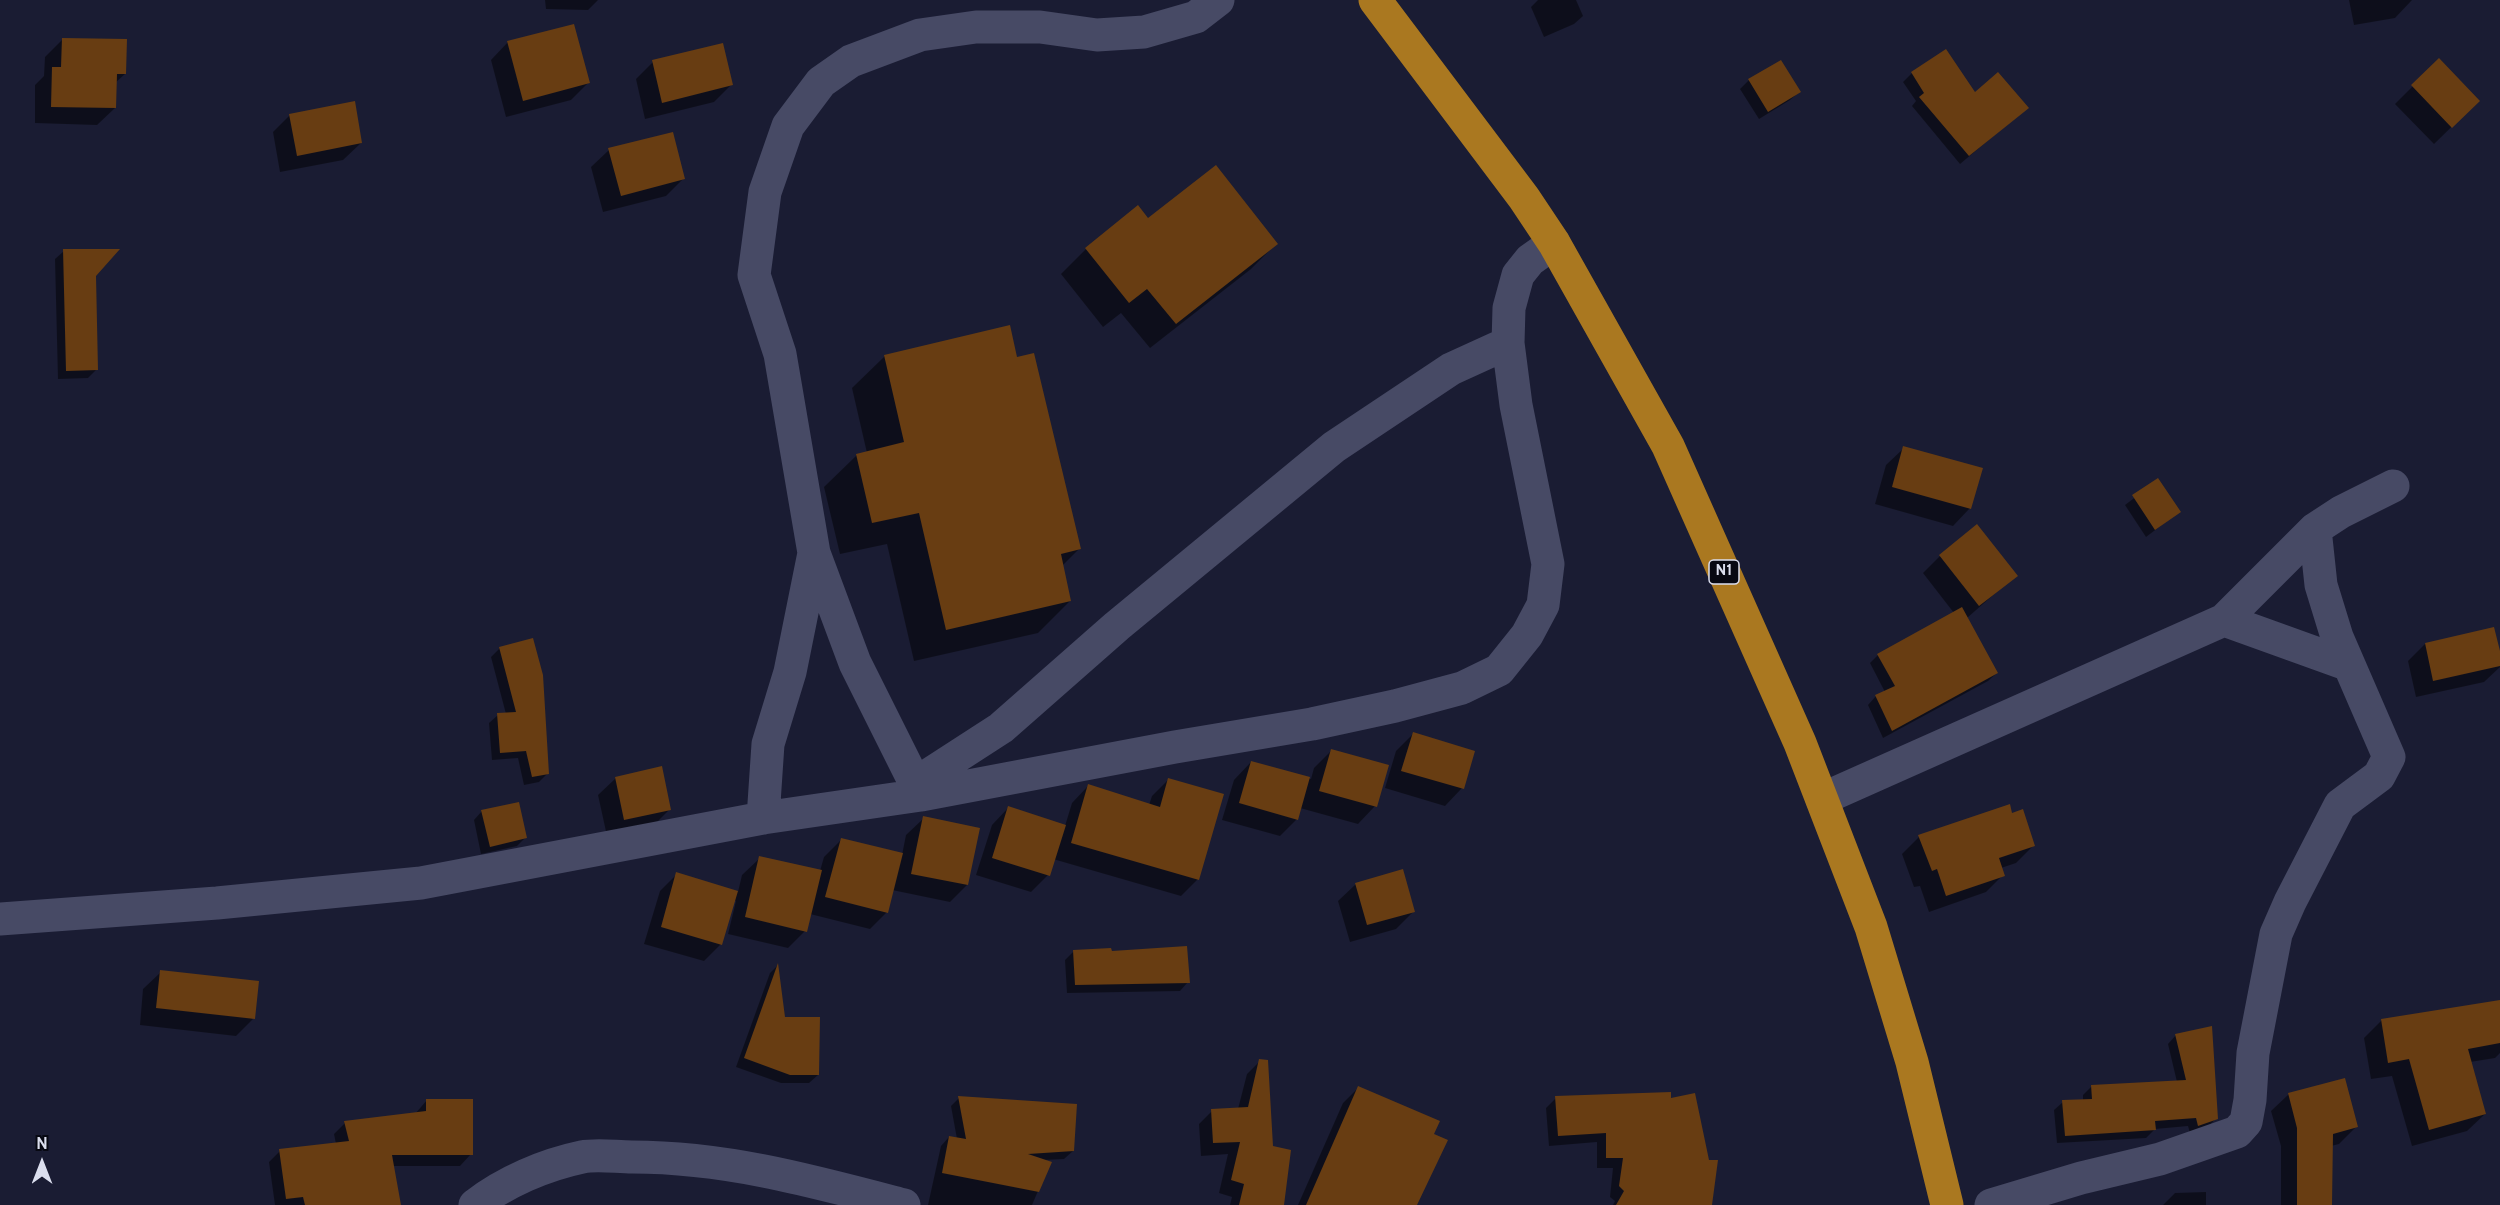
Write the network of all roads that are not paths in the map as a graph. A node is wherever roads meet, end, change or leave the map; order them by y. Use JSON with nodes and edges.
{"nodes":[{"id":1,"x":1218,"y":0,"type":"edge"},
{"id":2,"x":1375,"y":0,"type":"edge"},
{"id":3,"x":1554,"y":243,"type":"junction"},
{"id":4,"x":1508,"y":343,"type":"junction"},
{"id":5,"x":2393,"y":486,"type":"dead end"},
{"id":6,"x":2315,"y":529,"type":"junction"},
{"id":7,"x":814,"y":553,"type":"junction"},
{"id":8,"x":2224,"y":620,"type":"junction"},
{"id":9,"x":2349,"y":665,"type":"junction"},
{"id":10,"x":918,"y":789,"type":"junction"},
{"id":11,"x":1822,"y":799,"type":"junction"},
{"id":12,"x":763,"y":818,"type":"junction"},
{"id":13,"x":0,"y":919,"type":"edge"},
{"id":14,"x":475,"y":1205,"type":"edge"},
{"id":15,"x":904,"y":1205,"type":"edge"},
{"id":16,"x":1947,"y":1205,"type":"edge"},
{"id":17,"x":1991,"y":1205,"type":"edge"}],
"edges":[{"from":1,"to":7,"type":"street"},
{"from":2,"to":3,"type":"highway","number":"N1"},
{"from":3,"to":4,"type":"street"},
{"from":3,"to":11,"type":"highway","number":"N1"},
{"from":4,"to":10,"type":"street"},
{"from":4,"to":10,"type":"street"},
{"from":5,"to":6,"type":"street"},
{"from":6,"to":8,"type":"street"},
{"from":6,"to":9,"type":"street"},
{"from":7,"to":10,"type":"street"},
{"from":7,"to":12,"type":"street"},
{"from":8,"to":9,"type":"street"},
{"from":8,"to":11,"type":"street"},
{"from":9,"to":17,"type":"street"},
{"from":10,"to":12,"type":"street"},
{"from":11,"to":16,"type":"highway","number":"N1"},
{"from":12,"to":13,"type":"street"},
{"from":14,"to":15,"type":"street"}]}
